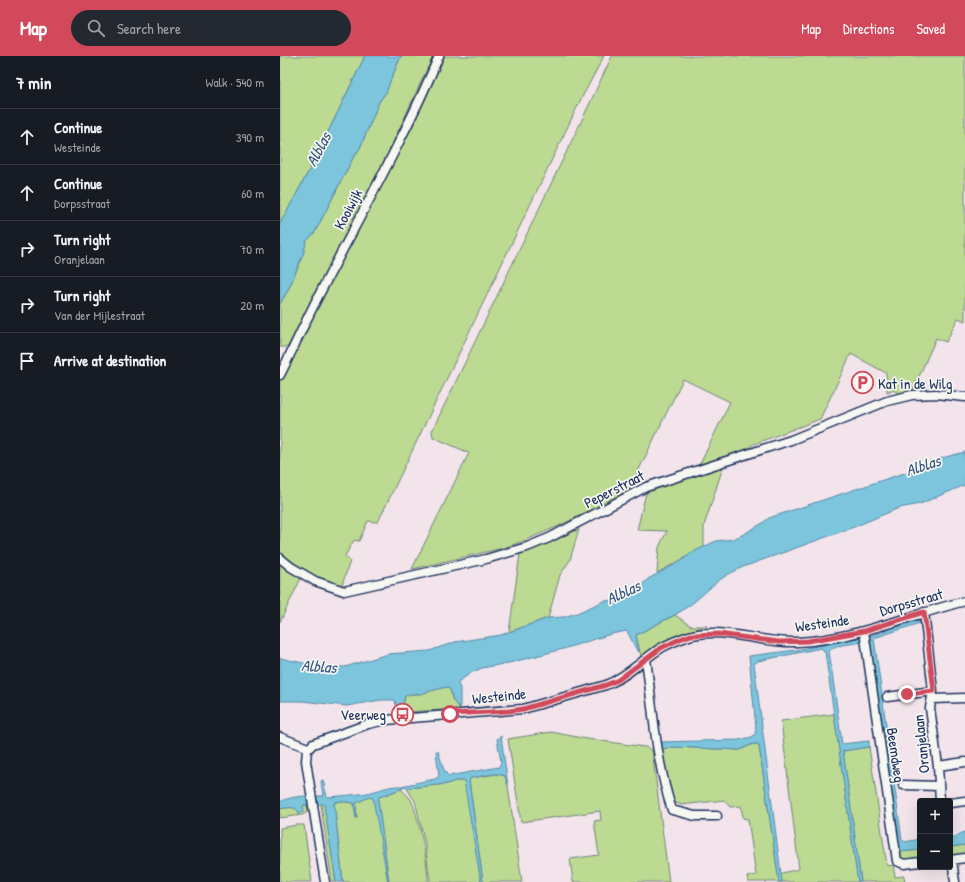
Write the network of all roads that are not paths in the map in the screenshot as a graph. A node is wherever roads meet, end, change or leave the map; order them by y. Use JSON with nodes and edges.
{"nodes":[{"id":1,"x":438,"y":56,"type":"edge"},
{"id":2,"x":280,"y":375,"type":"edge"},
{"id":3,"x":965,"y":397,"type":"edge"},
{"id":4,"x":280,"y":558,"type":"edge"},
{"id":5,"x":965,"y":601,"type":"edge"},
{"id":6,"x":924,"y":612,"type":"junction"},
{"id":7,"x":864,"y":631,"type":"junction"},
{"id":8,"x":646,"y":659,"type":"junction"},
{"id":9,"x":934,"y":691,"type":"junction"},
{"id":10,"x":888,"y":697,"type":"dead end"},
{"id":11,"x":965,"y":698,"type":"edge"},
{"id":12,"x":932,"y":699,"type":"junction"},
{"id":13,"x":280,"y":737,"type":"edge"},
{"id":14,"x":308,"y":748,"type":"junction"},
{"id":15,"x":965,"y":762,"type":"edge"},
{"id":16,"x":938,"y":766,"type":"junction"},
{"id":17,"x":903,"y":785,"type":"dead end"},
{"id":18,"x":939,"y":786,"type":"junction"},
{"id":19,"x":940,"y":798,"type":"edge"},
{"id":20,"x":965,"y":802,"type":"edge"},
{"id":21,"x":953,"y":803,"type":"edge"},
{"id":22,"x":718,"y":816,"type":"dead end"},
{"id":23,"x":965,"y":858,"type":"edge"},
{"id":24,"x":953,"y":860,"type":"edge"},
{"id":25,"x":917,"y":862,"type":"edge"},
{"id":26,"x":953,"y":870,"type":"edge"},
{"id":27,"x":325,"y":882,"type":"edge"},
{"id":28,"x":955,"y":882,"type":"edge"}],
"edges":[{"from":1,"to":2,"type":"street","name":"Kooiwijk"},
{"from":3,"to":4,"type":"street","name":"Peperstraat"},
{"from":5,"to":6,"type":"street","name":"Dorpsstraat"},
{"from":6,"to":7,"type":"street","name":"Dorpsstraat"},
{"from":6,"to":9,"type":"street","name":"Oranjelaan"},
{"from":7,"to":8,"type":"street","name":"Westeinde"},
{"from":7,"to":25,"type":"street","name":"Beemdweg"},
{"from":8,"to":14,"type":"street","name":"Westeinde"},
{"from":8,"to":22,"type":"street"},
{"from":9,"to":10,"type":"street"},
{"from":9,"to":12,"type":"street","name":"Oranjelaan"},
{"from":11,"to":12,"type":"street"},
{"from":12,"to":16,"type":"street","name":"Oranjelaan"},
{"from":13,"to":14,"type":"street"},
{"from":14,"to":27,"type":"street"},
{"from":15,"to":16,"type":"street"},
{"from":16,"to":18,"type":"street","name":"Oranjelaan"},
{"from":17,"to":18,"type":"street"},
{"from":18,"to":19,"type":"street","name":"Oranjelaan"},
{"from":20,"to":21,"type":"street"},
{"from":23,"to":24,"type":"street"},
{"from":26,"to":28,"type":"street"}]}
